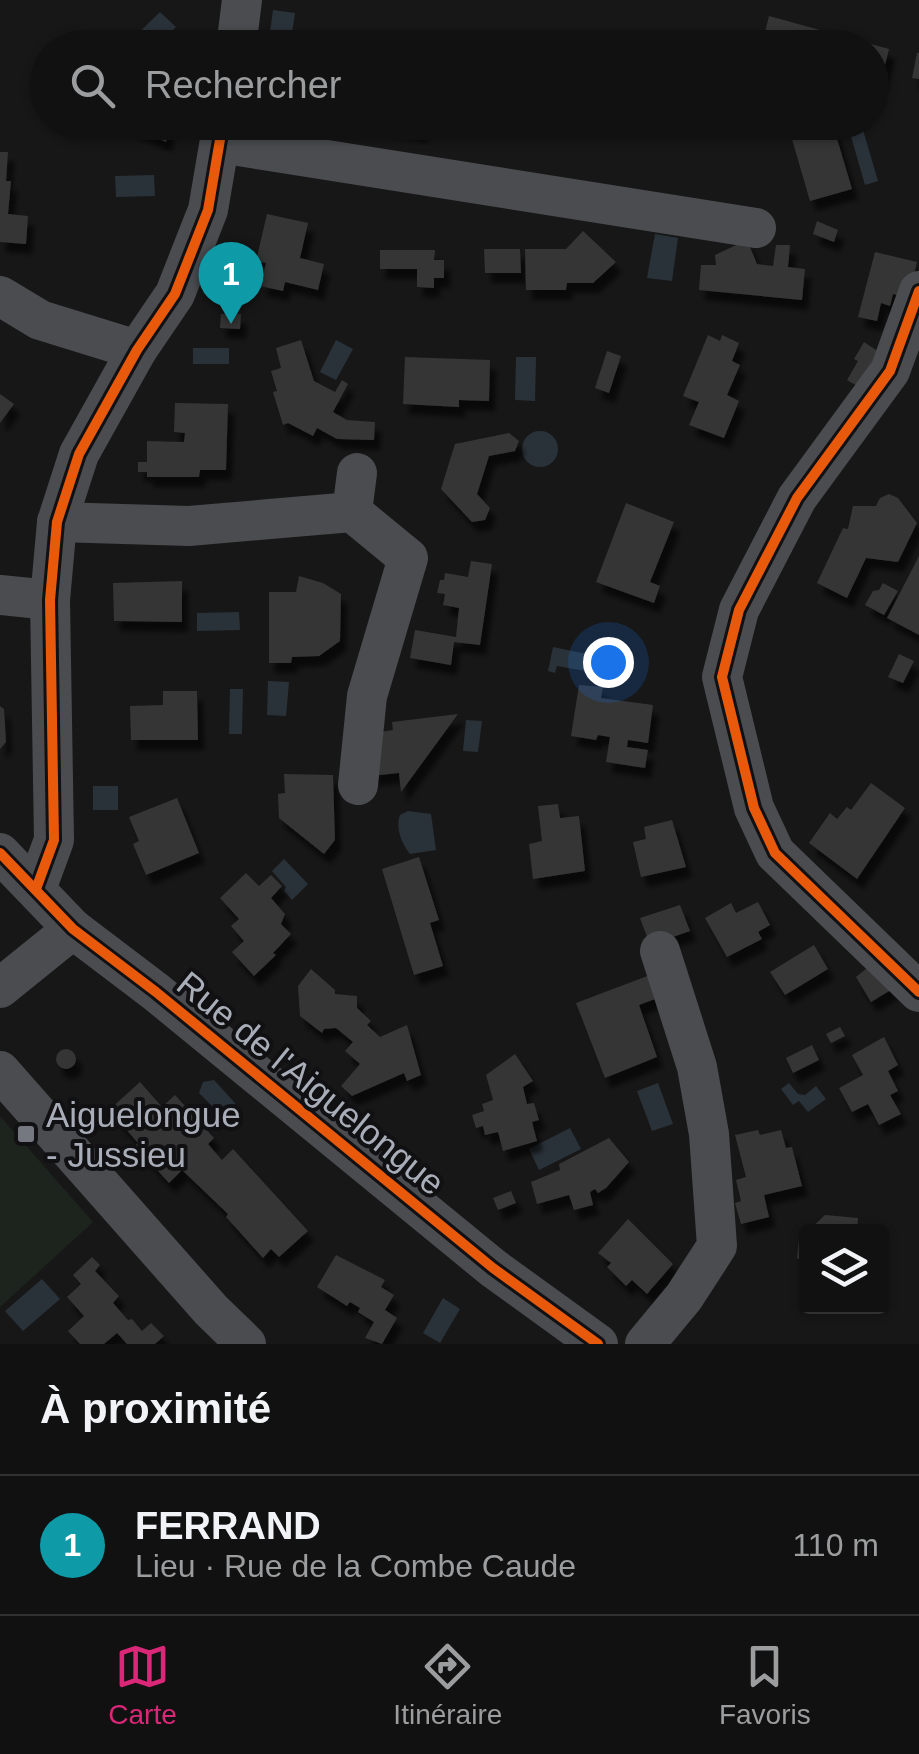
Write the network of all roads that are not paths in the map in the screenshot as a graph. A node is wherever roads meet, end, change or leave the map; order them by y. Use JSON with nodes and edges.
{"nodes":[{"id":1,"x":242,"y":0,"type":"edge"},
{"id":2,"x":238,"y":30,"type":"edge"},
{"id":3,"x":221,"y":140,"type":"edge"},
{"id":4,"x":261,"y":140,"type":"edge"},
{"id":5,"x":756,"y":228,"type":"dead end"},
{"id":6,"x":919,"y":290,"type":"edge"},
{"id":7,"x":0,"y":296,"type":"edge"},
{"id":8,"x":137,"y":350,"type":"junction"},
{"id":9,"x":57,"y":522,"type":"junction"},
{"id":10,"x":0,"y":595,"type":"edge"},
{"id":11,"x":50,"y":600,"type":"junction"},
{"id":12,"x":358,"y":785,"type":"dead end"},
{"id":13,"x":0,"y":853,"type":"edge"},
{"id":14,"x":36,"y":889,"type":"junction"},
{"id":15,"x":73,"y":929,"type":"junction"},
{"id":16,"x":660,"y":951,"type":"dead end"},
{"id":17,"x":0,"y":988,"type":"edge"},
{"id":18,"x":919,"y":992,"type":"edge"},
{"id":19,"x":0,"y":1071,"type":"edge"},
{"id":20,"x":246,"y":1344,"type":"edge"},
{"id":21,"x":598,"y":1344,"type":"edge"},
{"id":22,"x":646,"y":1344,"type":"edge"}],
"edges":[{"from":1,"to":2,"type":"street"},
{"from":3,"to":8,"type":"street"},
{"from":4,"to":5,"type":"street"},
{"from":6,"to":18,"type":"street"},
{"from":7,"to":8,"type":"street"},
{"from":8,"to":9,"type":"street"},
{"from":9,"to":11,"type":"street"},
{"from":9,"to":12,"type":"street"},
{"from":10,"to":11,"type":"street"},
{"from":11,"to":14,"type":"street"},
{"from":13,"to":14,"type":"street","name":"Rue de l'Aiguelongue"},
{"from":14,"to":15,"type":"street","name":"Rue de l'Aiguelongue"},
{"from":15,"to":17,"type":"street"},
{"from":15,"to":21,"type":"street","name":"Rue de l'Aiguelongue"},
{"from":16,"to":22,"type":"street"},
{"from":19,"to":20,"type":"street"}]}
